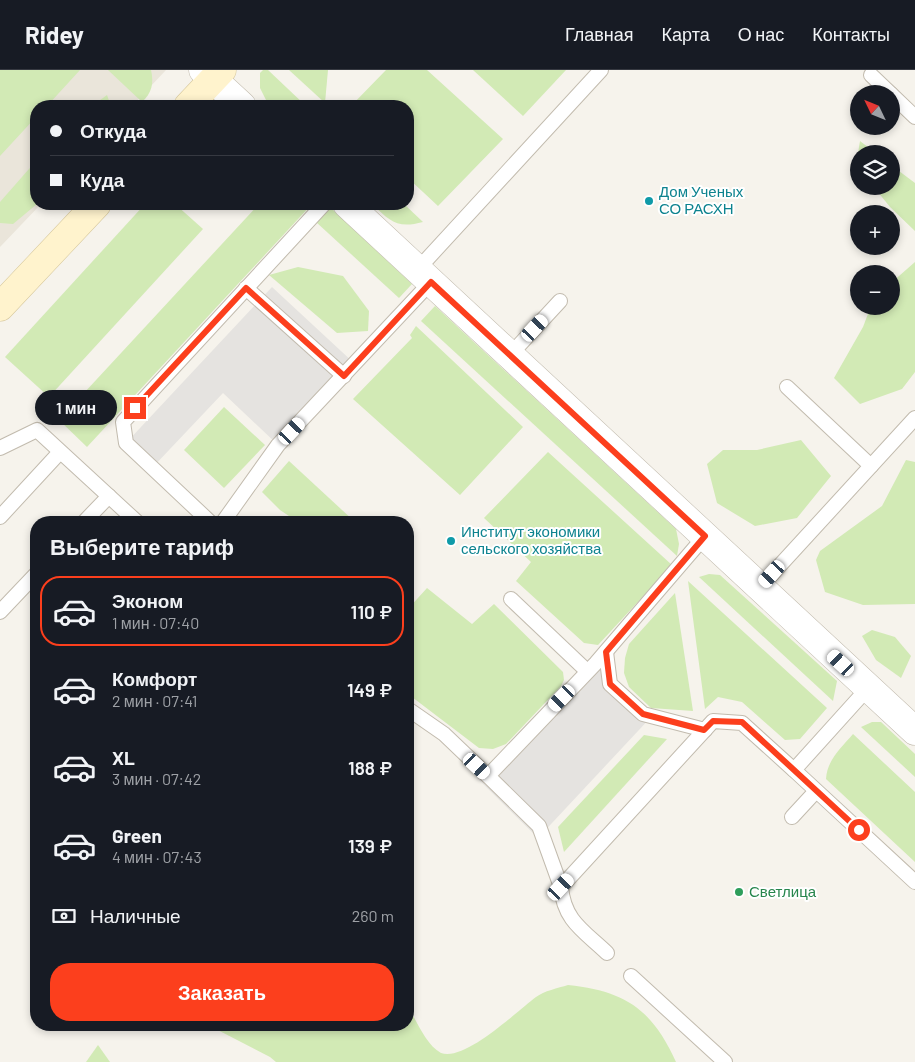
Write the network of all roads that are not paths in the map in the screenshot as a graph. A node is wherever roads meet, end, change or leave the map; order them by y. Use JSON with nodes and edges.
{"nodes":[{"id":1,"x":601,"y":70,"type":"edge"},
{"id":2,"x":213,"y":73,"type":"edge"},
{"id":3,"x":871,"y":75,"type":"dead end"},
{"id":4,"x":882,"y":85,"type":"edge"},
{"id":5,"x":193,"y":100,"type":"edge"},
{"id":6,"x":237,"y":100,"type":"edge"},
{"id":7,"x":900,"y":102,"type":"edge"},
{"id":8,"x":915,"y":116,"type":"edge"},
{"id":9,"x":91,"y":210,"type":"edge"},
{"id":10,"x":318,"y":210,"type":"edge"},
{"id":11,"x":353,"y":210,"type":"edge"},
{"id":12,"x":424,"y":276,"type":"junction"},
{"id":13,"x":246,"y":288,"type":"junction"},
{"id":14,"x":560,"y":301,"type":"dead end"},
{"id":15,"x":0,"y":307,"type":"edge"},
{"id":16,"x":510,"y":355,"type":"junction"},
{"id":17,"x":344,"y":376,"type":"junction"},
{"id":18,"x":787,"y":387,"type":"dead end"},
{"id":19,"x":915,"y":418,"type":"edge"},
{"id":20,"x":0,"y":448,"type":"edge"},
{"id":21,"x":60,"y":452,"type":"junction"},
{"id":22,"x":871,"y":466,"type":"junction"},
{"id":23,"x":109,"y":496,"type":"junction"},
{"id":24,"x":90,"y":516,"type":"edge"},
{"id":25,"x":131,"y":516,"type":"edge"},
{"id":26,"x":204,"y":516,"type":"edge"},
{"id":27,"x":227,"y":516,"type":"edge"},
{"id":28,"x":0,"y":517,"type":"edge"},
{"id":29,"x":705,"y":536,"type":"junction"},
{"id":30,"x":30,"y":580,"type":"edge"},
{"id":31,"x":760,"y":587,"type":"junction"},
{"id":32,"x":511,"y":599,"type":"dead end"},
{"id":33,"x":0,"y":612,"type":"edge"},
{"id":34,"x":606,"y":652,"type":"junction"},
{"id":35,"x":587,"y":671,"type":"junction"},
{"id":36,"x":868,"y":688,"type":"junction"},
{"id":37,"x":414,"y":713,"type":"edge"},
{"id":38,"x":704,"y":730,"type":"junction"},
{"id":39,"x":915,"y":731,"type":"edge"},
{"id":40,"x":794,"y":770,"type":"junction"},
{"id":41,"x":488,"y":776,"type":"junction"},
{"id":42,"x":816,"y":791,"type":"junction"},
{"id":43,"x":792,"y":816,"type":"dead end"},
{"id":44,"x":915,"y":882,"type":"edge"},
{"id":45,"x":561,"y":887,"type":"junction"},
{"id":46,"x":607,"y":953,"type":"dead end"},
{"id":47,"x":631,"y":976,"type":"dead end"},
{"id":48,"x":725,"y":1062,"type":"edge"}],
"edges":[{"from":1,"to":12,"type":"lane"},
{"from":2,"to":5,"type":"main road"},
{"from":2,"to":6,"type":"street"},
{"from":3,"to":4,"type":"lane"},
{"from":7,"to":8,"type":"lane"},
{"from":9,"to":15,"type":"main road"},
{"from":10,"to":13,"type":"lane"},
{"from":11,"to":12,"type":"street"},
{"from":12,"to":16,"type":"street"},
{"from":12,"to":17,"type":"lane"},
{"from":13,"to":17,"type":"lane"},
{"from":13,"to":26,"type":"lane"},
{"from":14,"to":16,"type":"lane"},
{"from":16,"to":29,"type":"street"},
{"from":17,"to":27,"type":"lane"},
{"from":18,"to":22,"type":"lane"},
{"from":19,"to":22,"type":"lane"},
{"from":20,"to":21,"type":"lane"},
{"from":21,"to":23,"type":"lane"},
{"from":21,"to":28,"type":"lane"},
{"from":22,"to":31,"type":"lane"},
{"from":23,"to":24,"type":"lane"},
{"from":23,"to":25,"type":"lane"},
{"from":29,"to":31,"type":"street"},
{"from":29,"to":34,"type":"lane"},
{"from":30,"to":33,"type":"lane"},
{"from":31,"to":36,"type":"street"},
{"from":32,"to":35,"type":"lane"},
{"from":34,"to":35,"type":"lane"},
{"from":34,"to":38,"type":"lane"},
{"from":35,"to":41,"type":"lane"},
{"from":36,"to":39,"type":"street"},
{"from":36,"to":40,"type":"lane"},
{"from":37,"to":41,"type":"lane"},
{"from":38,"to":40,"type":"lane"},
{"from":38,"to":45,"type":"lane"},
{"from":40,"to":42,"type":"lane"},
{"from":41,"to":45,"type":"lane"},
{"from":42,"to":43,"type":"lane"},
{"from":42,"to":44,"type":"lane"},
{"from":45,"to":46,"type":"lane"},
{"from":47,"to":48,"type":"lane"}]}
